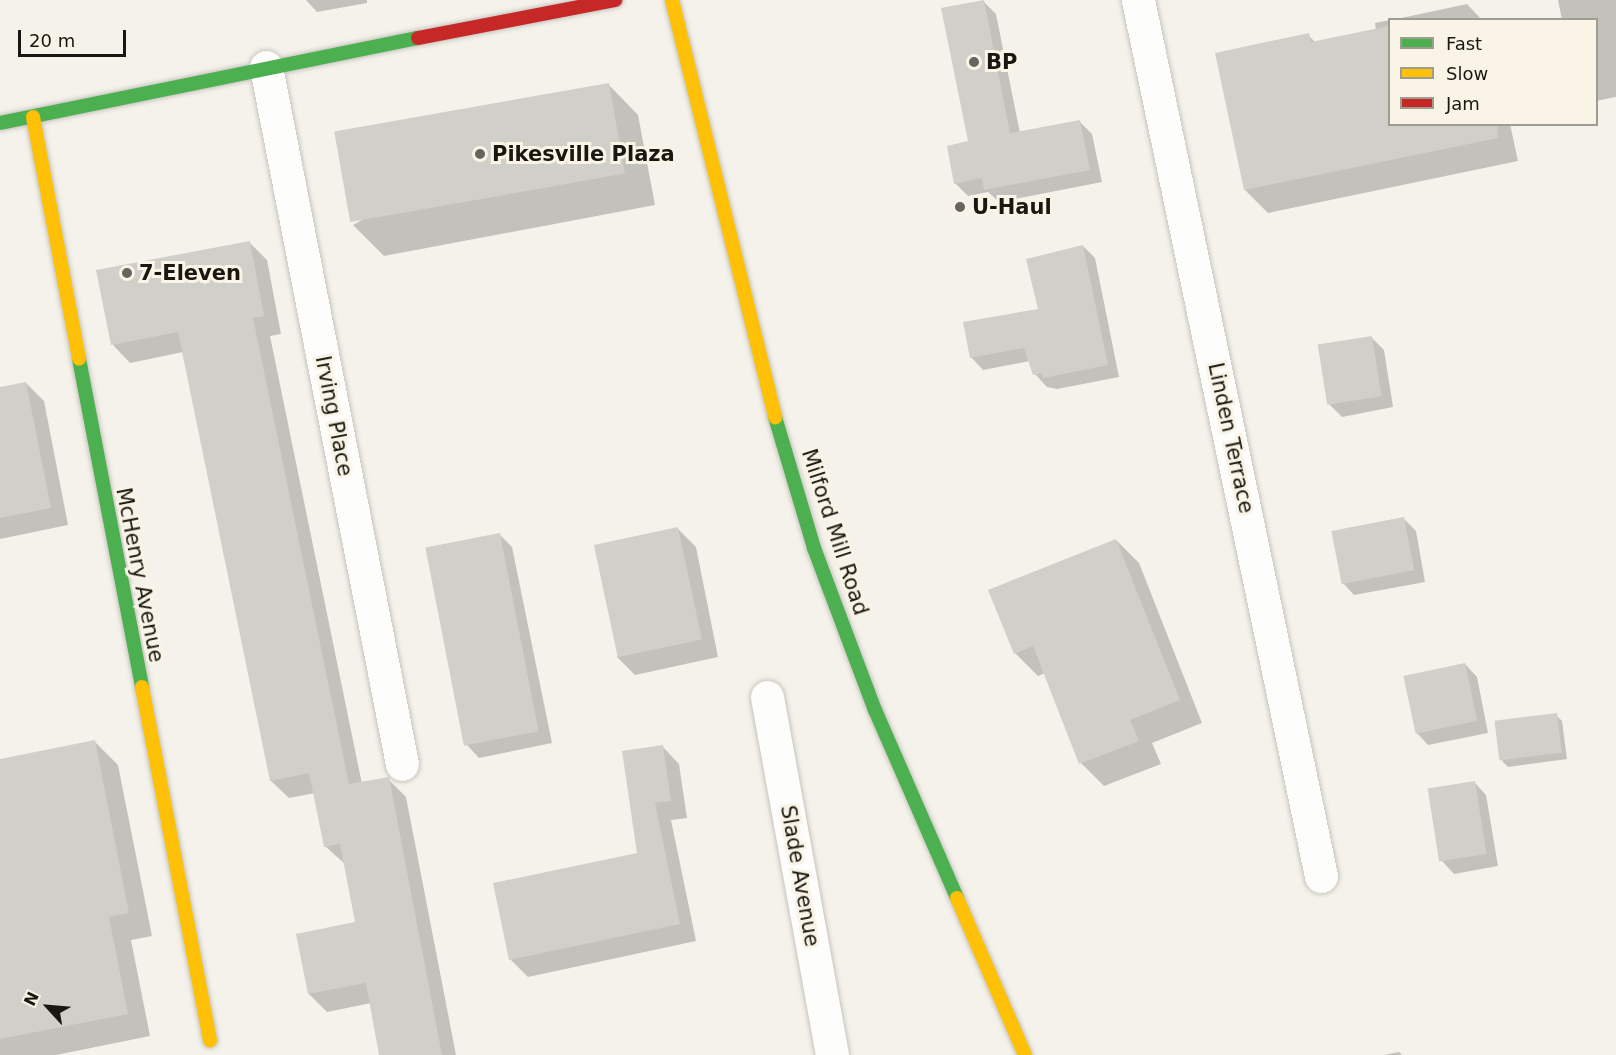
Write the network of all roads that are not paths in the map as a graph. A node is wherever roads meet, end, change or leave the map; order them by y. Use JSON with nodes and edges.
{"nodes":[{"id":1,"x":615,"y":0,"type":"edge"},
{"id":2,"x":672,"y":0,"type":"edge"},
{"id":3,"x":1138,"y":0,"type":"edge"},
{"id":4,"x":266,"y":67,"type":"junction"},
{"id":5,"x":33,"y":117,"type":"junction"},
{"id":6,"x":0,"y":123,"type":"edge"},
{"id":7,"x":767,"y":697,"type":"dead end"},
{"id":8,"x":402,"y":764,"type":"dead end"},
{"id":9,"x":1321,"y":876,"type":"dead end"},
{"id":10,"x":210,"y":1041,"type":"dead end"},
{"id":11,"x":832,"y":1055,"type":"edge"},
{"id":12,"x":1025,"y":1055,"type":"edge"}],
"edges":[{"from":1,"to":4,"type":"main road"},
{"from":2,"to":12,"type":"main road","name":"Milford Mill Road"},
{"from":3,"to":9,"type":"street","name":"Linden Terrace"},
{"from":4,"to":5,"type":"main road"},
{"from":4,"to":8,"type":"street","name":"Irving Place"},
{"from":5,"to":6,"type":"main road"},
{"from":5,"to":10,"type":"main road","name":"McHenry Avenue"},
{"from":7,"to":11,"type":"street","name":"Slade Avenue"}]}
